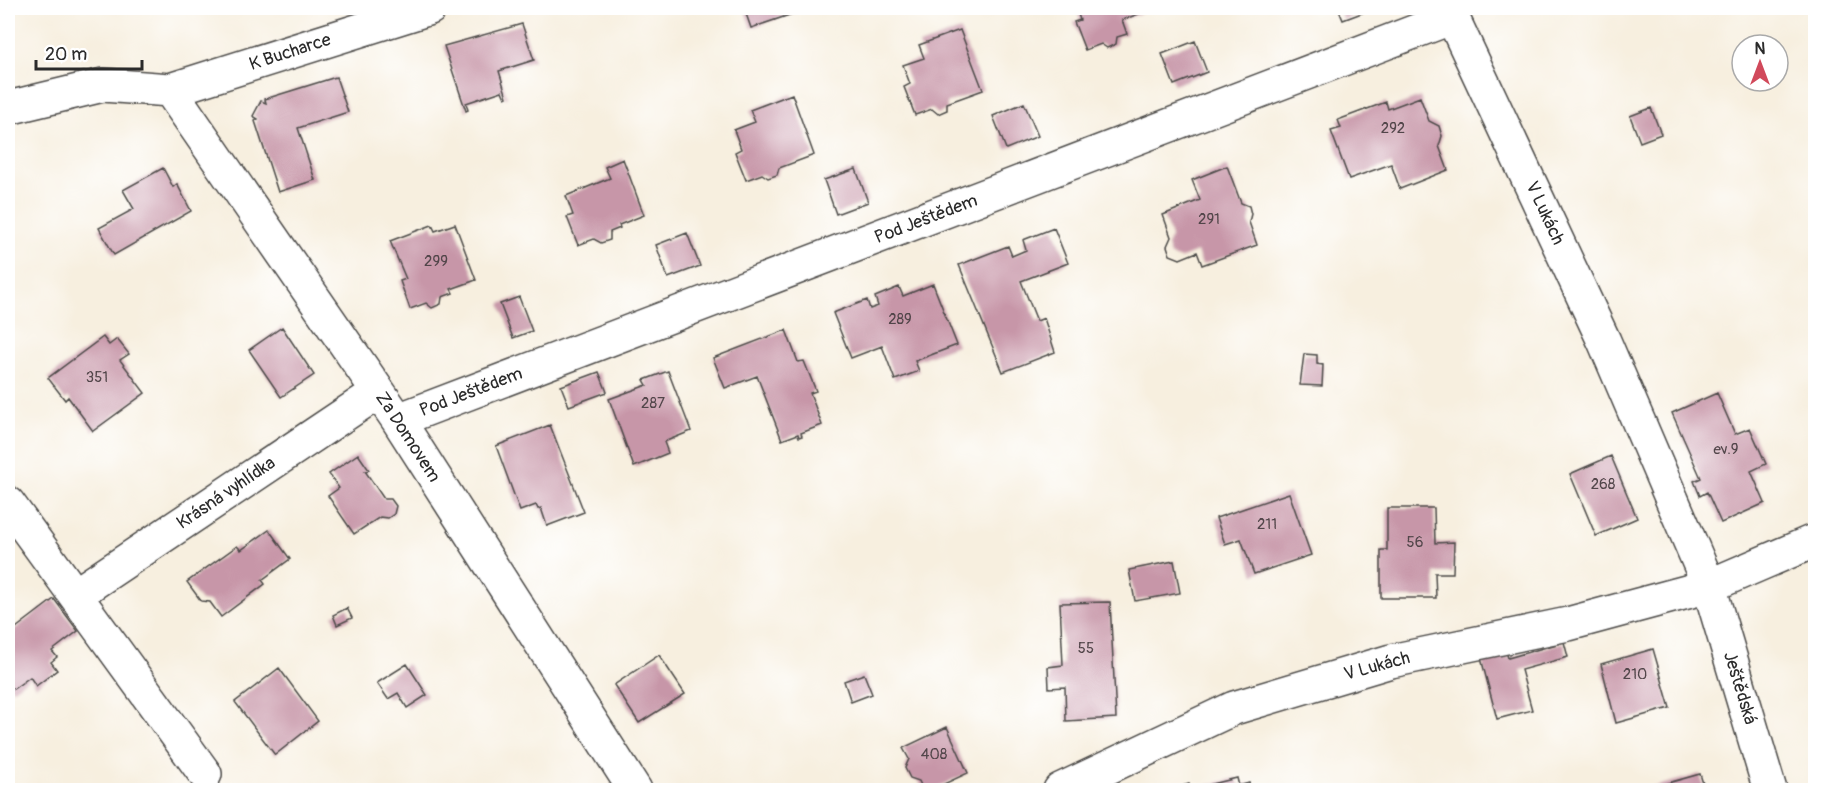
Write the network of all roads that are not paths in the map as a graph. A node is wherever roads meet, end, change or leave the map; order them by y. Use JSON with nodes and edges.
{"nodes":[{"id":1,"x":430,"y":8,"type":"edge"},
{"id":2,"x":1450,"y":12,"type":"edge"},
{"id":3,"x":170,"y":90,"type":"junction"},
{"id":4,"x":8,"y":108,"type":"edge"},
{"id":5,"x":378,"y":392,"type":"junction"},
{"id":6,"x":398,"y":420,"type":"junction"},
{"id":7,"x":8,"y":503,"type":"edge"},
{"id":8,"x":1815,"y":540,"type":"edge"},
{"id":9,"x":1709,"y":586,"type":"junction"},
{"id":10,"x":75,"y":595,"type":"junction"},
{"id":11,"x":205,"y":774,"type":"dead end"},
{"id":12,"x":635,"y":790,"type":"edge"},
{"id":13,"x":1060,"y":790,"type":"edge"},
{"id":14,"x":1770,"y":790,"type":"edge"}],
"edges":[{"from":1,"to":3,"type":"street","name":"K Bucharce"},
{"from":2,"to":6,"type":"street","name":"Pod Ještědem"},
{"from":2,"to":9,"type":"street","name":"V Lukách"},
{"from":3,"to":4,"type":"street","name":"K Bucharce"},
{"from":3,"to":5,"type":"street","name":"Za Domovem"},
{"from":5,"to":6,"type":"street","name":"Za Domovem"},
{"from":5,"to":10,"type":"street","name":"Krásná vyhlídka"},
{"from":6,"to":12,"type":"street","name":"Za Domovem"},
{"from":7,"to":10,"type":"street"},
{"from":8,"to":9,"type":"street","name":"V Lukách"},
{"from":9,"to":13,"type":"street","name":"V Lukách"},
{"from":9,"to":14,"type":"street","name":"Ještědská"},
{"from":10,"to":11,"type":"street"}]}
